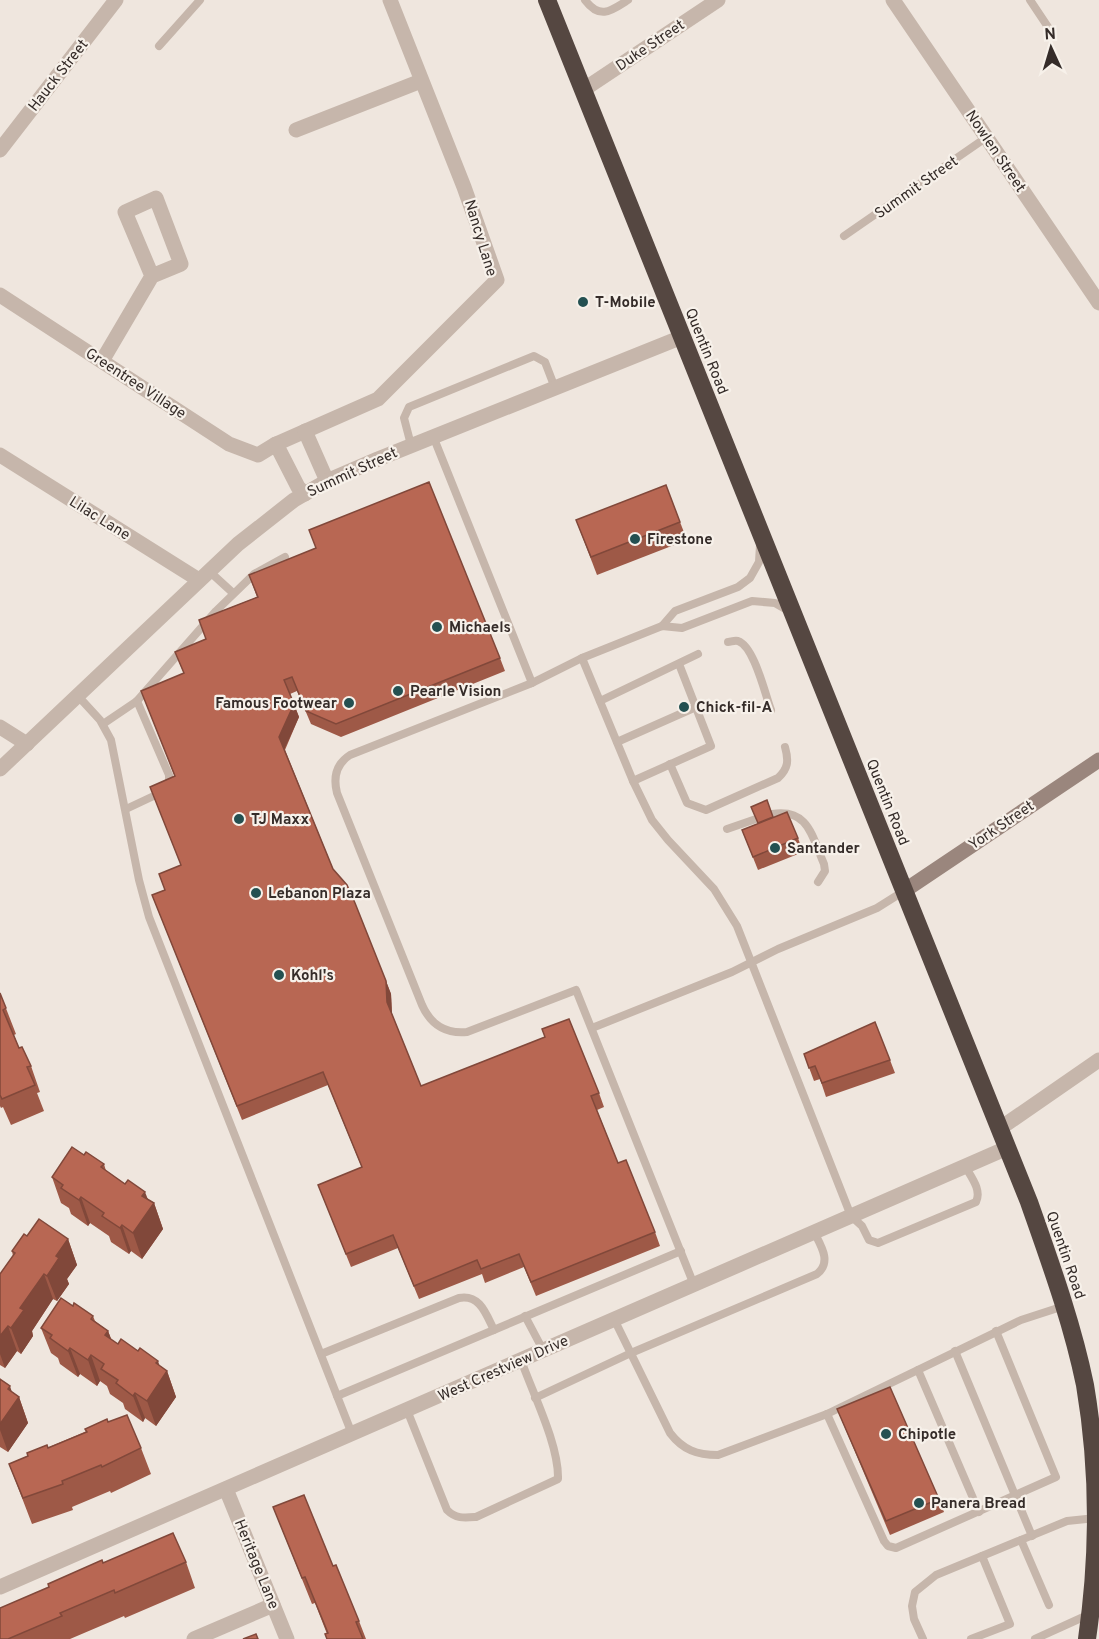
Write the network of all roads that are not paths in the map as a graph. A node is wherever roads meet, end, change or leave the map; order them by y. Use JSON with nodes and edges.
{"nodes":[{"id":1,"x":116,"y":0,"type":"edge"},
{"id":2,"x":200,"y":0,"type":"edge"},
{"id":3,"x":390,"y":0,"type":"edge"},
{"id":4,"x":547,"y":0,"type":"edge"},
{"id":5,"x":585,"y":0,"type":"edge"},
{"id":6,"x":628,"y":0,"type":"edge"},
{"id":7,"x":718,"y":0,"type":"edge"},
{"id":8,"x":893,"y":0,"type":"edge"},
{"id":9,"x":1030,"y":0,"type":"edge"},
{"id":10,"x":1048,"y":27,"type":"dead end"},
{"id":11,"x":159,"y":46,"type":"dead end"},
{"id":12,"x":421,"y":81,"type":"junction"},
{"id":13,"x":583,"y":90,"type":"junction"},
{"id":14,"x":296,"y":130,"type":"dead end"},
{"id":15,"x":987,"y":137,"type":"junction"},
{"id":16,"x":0,"y":150,"type":"edge"},
{"id":17,"x":844,"y":236,"type":"dead end"},
{"id":18,"x":152,"y":276,"type":"junction"},
{"id":19,"x":0,"y":295,"type":"edge"},
{"id":20,"x":1098,"y":299,"type":"edge"},
{"id":21,"x":682,"y":337,"type":"junction"},
{"id":22,"x":102,"y":361,"type":"junction"},
{"id":23,"x":555,"y":388,"type":"junction"},
{"id":24,"x":304,"y":431,"type":"junction"},
{"id":25,"x":434,"y":436,"type":"junction"},
{"id":26,"x":276,"y":444,"type":"junction"},
{"id":27,"x":411,"y":445,"type":"junction"},
{"id":28,"x":0,"y":455,"type":"edge"},
{"id":29,"x":327,"y":481,"type":"junction"},
{"id":30,"x":305,"y":494,"type":"junction"},
{"id":31,"x":760,"y":533,"type":"junction"},
{"id":32,"x":285,"y":557,"type":"dead end"},
{"id":33,"x":204,"y":575,"type":"junction"},
{"id":34,"x":233,"y":593,"type":"junction"},
{"id":35,"x":793,"y":614,"type":"junction"},
{"id":36,"x":662,"y":626,"type":"junction"},
{"id":37,"x":728,"y":642,"type":"dead end"},
{"id":38,"x":698,"y":654,"type":"dead end"},
{"id":39,"x":582,"y":658,"type":"junction"},
{"id":40,"x":679,"y":664,"type":"junction"},
{"id":41,"x":532,"y":682,"type":"junction"},
{"id":42,"x":78,"y":696,"type":"junction"},
{"id":43,"x":138,"y":701,"type":"junction"},
{"id":44,"x":600,"y":701,"type":"junction"},
{"id":45,"x":696,"y":707,"type":"junction"},
{"id":46,"x":771,"y":710,"type":"dead end"},
{"id":47,"x":103,"y":724,"type":"junction"},
{"id":48,"x":0,"y":727,"type":"edge"},
{"id":49,"x":617,"y":742,"type":"junction"},
{"id":50,"x":27,"y":744,"type":"junction"},
{"id":51,"x":785,"y":747,"type":"dead end"},
{"id":52,"x":1099,"y":760,"type":"edge"},
{"id":53,"x":670,"y":764,"type":"junction"},
{"id":54,"x":0,"y":770,"type":"edge"},
{"id":55,"x":633,"y":781,"type":"junction"},
{"id":56,"x":126,"y":809,"type":"junction"},
{"id":57,"x":772,"y":814,"type":"edge"},
{"id":58,"x":756,"y":819,"type":"edge"},
{"id":59,"x":727,"y":829,"type":"dead end"},
{"id":60,"x":818,"y":882,"type":"dead end"},
{"id":61,"x":904,"y":891,"type":"junction"},
{"id":62,"x":752,"y":962,"type":"junction"},
{"id":63,"x":591,"y":1028,"type":"junction"},
{"id":64,"x":1099,"y":1060,"type":"edge"},
{"id":65,"x":999,"y":1129,"type":"junction"},
{"id":66,"x":1007,"y":1148,"type":"junction"},
{"id":67,"x":965,"y":1166,"type":"junction"},
{"id":68,"x":851,"y":1216,"type":"junction"},
{"id":69,"x":814,"y":1232,"type":"junction"},
{"id":70,"x":681,"y":1251,"type":"junction"},
{"id":71,"x":694,"y":1284,"type":"junction"},
{"id":72,"x":1064,"y":1305,"type":"junction"},
{"id":73,"x":525,"y":1316,"type":"junction"},
{"id":74,"x":614,"y":1319,"type":"junction"},
{"id":75,"x":494,"y":1330,"type":"junction"},
{"id":76,"x":996,"y":1331,"type":"junction"},
{"id":77,"x":543,"y":1350,"type":"junction"},
{"id":78,"x":955,"y":1351,"type":"junction"},
{"id":79,"x":631,"y":1353,"type":"junction"},
{"id":80,"x":321,"y":1354,"type":"junction"},
{"id":81,"x":521,"y":1360,"type":"junction"},
{"id":82,"x":918,"y":1370,"type":"junction"},
{"id":83,"x":337,"y":1396,"type":"junction"},
{"id":84,"x":535,"y":1398,"type":"junction"},
{"id":85,"x":407,"y":1410,"type":"junction"},
{"id":86,"x":827,"y":1414,"type":"junction"},
{"id":87,"x":352,"y":1434,"type":"junction"},
{"id":88,"x":226,"y":1489,"type":"junction"},
{"id":89,"x":1016,"y":1497,"type":"junction"},
{"id":90,"x":979,"y":1512,"type":"junction"},
{"id":91,"x":1098,"y":1518,"type":"edge"},
{"id":92,"x":1032,"y":1536,"type":"junction"},
{"id":93,"x":1021,"y":1540,"type":"junction"},
{"id":94,"x":982,"y":1556,"type":"junction"},
{"id":95,"x":0,"y":1587,"type":"edge"},
{"id":96,"x":273,"y":1605,"type":"junction"},
{"id":97,"x":1049,"y":1605,"type":"dead end"},
{"id":98,"x":1091,"y":1614,"type":"junction"},
{"id":99,"x":194,"y":1639,"type":"edge"},
{"id":100,"x":287,"y":1639,"type":"edge"},
{"id":101,"x":923,"y":1639,"type":"edge"},
{"id":102,"x":971,"y":1639,"type":"edge"},
{"id":103,"x":1035,"y":1639,"type":"edge"},
{"id":104,"x":1087,"y":1639,"type":"edge"}],
"edges":[{"from":1,"to":16,"type":"street","name":"Hauck Street"},
{"from":2,"to":11,"type":"lane"},
{"from":3,"to":12,"type":"street","name":"Nancy Lane"},
{"from":4,"to":13,"type":"highway","name":"Quentin Road"},
{"from":5,"to":6,"type":"lane"},
{"from":7,"to":13,"type":"street","name":"Duke Street"},
{"from":8,"to":15,"type":"street","name":"Nowlen Street"},
{"from":9,"to":10,"type":"lane"},
{"from":12,"to":14,"type":"street"},
{"from":12,"to":24,"type":"street","name":"Nancy Lane"},
{"from":13,"to":21,"type":"highway","name":"Quentin Road"},
{"from":15,"to":17,"type":"lane","name":"Summit Street"},
{"from":15,"to":20,"type":"street","name":"Nowlen Street"},
{"from":18,"to":18,"type":"street"},
{"from":18,"to":22,"type":"street"},
{"from":19,"to":22,"type":"street","name":"Greentree Village"},
{"from":21,"to":23,"type":"street","name":"Summit Street"},
{"from":21,"to":31,"type":"highway","name":"Quentin Road"},
{"from":22,"to":26,"type":"street","name":"Greentree Village"},
{"from":23,"to":25,"type":"street","name":"Summit Street"},
{"from":23,"to":27,"type":"lane"},
{"from":24,"to":26,"type":"street","name":"Greentree Village"},
{"from":24,"to":29,"type":"street"},
{"from":25,"to":27,"type":"street","name":"Summit Street"},
{"from":25,"to":41,"type":"lane"},
{"from":26,"to":30,"type":"street"},
{"from":27,"to":29,"type":"street","name":"Summit Street"},
{"from":28,"to":33,"type":"street","name":"Lilac Lane"},
{"from":29,"to":30,"type":"street","name":"Summit Street"},
{"from":30,"to":33,"type":"street","name":"Summit Street"},
{"from":31,"to":35,"type":"highway","name":"Quentin Road"},
{"from":31,"to":36,"type":"lane"},
{"from":32,"to":34,"type":"lane"},
{"from":33,"to":34,"type":"lane"},
{"from":33,"to":42,"type":"street","name":"Summit Street"},
{"from":34,"to":43,"type":"lane"},
{"from":35,"to":36,"type":"lane"},
{"from":35,"to":61,"type":"highway","name":"Quentin Road"},
{"from":36,"to":39,"type":"lane"},
{"from":37,"to":46,"type":"lane"},
{"from":38,"to":40,"type":"lane"},
{"from":39,"to":41,"type":"lane"},
{"from":39,"to":44,"type":"lane"},
{"from":40,"to":44,"type":"lane"},
{"from":40,"to":45,"type":"lane"},
{"from":41,"to":63,"type":"lane"},
{"from":42,"to":47,"type":"lane"},
{"from":42,"to":50,"type":"street","name":"Summit Street"},
{"from":43,"to":47,"type":"lane"},
{"from":43,"to":56,"type":"lane"},
{"from":44,"to":49,"type":"lane"},
{"from":45,"to":49,"type":"lane"},
{"from":45,"to":53,"type":"lane"},
{"from":47,"to":56,"type":"lane"},
{"from":48,"to":50,"type":"street"},
{"from":49,"to":55,"type":"lane"},
{"from":50,"to":54,"type":"street","name":"Summit Street"},
{"from":51,"to":53,"type":"lane"},
{"from":52,"to":61,"type":"street","name":"York Street"},
{"from":53,"to":55,"type":"lane"},
{"from":55,"to":62,"type":"lane"},
{"from":56,"to":80,"type":"lane"},
{"from":57,"to":60,"type":"lane"},
{"from":58,"to":59,"type":"lane"},
{"from":61,"to":62,"type":"lane"},
{"from":61,"to":65,"type":"highway","name":"Quentin Road"},
{"from":62,"to":63,"type":"lane"},
{"from":62,"to":68,"type":"lane"},
{"from":63,"to":70,"type":"lane"},
{"from":64,"to":65,"type":"street"},
{"from":65,"to":66,"type":"highway","name":"Quentin Road"},
{"from":66,"to":67,"type":"street","name":"West Crestview Drive"},
{"from":66,"to":72,"type":"highway","name":"Quentin Road"},
{"from":67,"to":68,"type":"street","name":"West Crestview Drive"},
{"from":67,"to":68,"type":"lane"},
{"from":68,"to":69,"type":"street","name":"West Crestview Drive"},
{"from":69,"to":71,"type":"street","name":"West Crestview Drive"},
{"from":69,"to":79,"type":"lane"},
{"from":70,"to":71,"type":"lane"},
{"from":70,"to":73,"type":"lane"},
{"from":71,"to":74,"type":"street","name":"West Crestview Drive"},
{"from":72,"to":76,"type":"lane"},
{"from":72,"to":91,"type":"highway","name":"Quentin Road"},
{"from":73,"to":75,"type":"lane"},
{"from":73,"to":77,"type":"lane"},
{"from":74,"to":77,"type":"street","name":"West Crestview Drive"},
{"from":74,"to":79,"type":"lane"},
{"from":75,"to":80,"type":"lane"},
{"from":75,"to":83,"type":"lane"},
{"from":76,"to":78,"type":"lane"},
{"from":76,"to":89,"type":"lane"},
{"from":77,"to":81,"type":"street","name":"West Crestview Drive"},
{"from":78,"to":82,"type":"lane"},
{"from":78,"to":89,"type":"lane"},
{"from":79,"to":84,"type":"lane"},
{"from":79,"to":86,"type":"lane"},
{"from":80,"to":83,"type":"lane"},
{"from":81,"to":84,"type":"lane"},
{"from":81,"to":85,"type":"street","name":"West Crestview Drive"},
{"from":82,"to":86,"type":"lane"},
{"from":82,"to":90,"type":"lane"},
{"from":83,"to":87,"type":"lane"},
{"from":84,"to":85,"type":"lane"},
{"from":85,"to":87,"type":"street","name":"West Crestview Drive"},
{"from":86,"to":90,"type":"lane"},
{"from":87,"to":88,"type":"street","name":"West Crestview Drive"},
{"from":88,"to":95,"type":"street","name":"West Crestview Drive"},
{"from":88,"to":96,"type":"street","name":"Heritage Lane"},
{"from":89,"to":90,"type":"lane"},
{"from":89,"to":92,"type":"lane"},
{"from":91,"to":92,"type":"lane"},
{"from":91,"to":98,"type":"highway","name":"Quentin Road"},
{"from":92,"to":93,"type":"lane"},
{"from":93,"to":94,"type":"lane"},
{"from":93,"to":97,"type":"lane"},
{"from":94,"to":101,"type":"lane"},
{"from":94,"to":102,"type":"lane"},
{"from":96,"to":99,"type":"street"},
{"from":96,"to":100,"type":"street","name":"Heritage Lane"},
{"from":98,"to":103,"type":"lane"},
{"from":98,"to":104,"type":"highway","name":"Quentin Road"}]}
